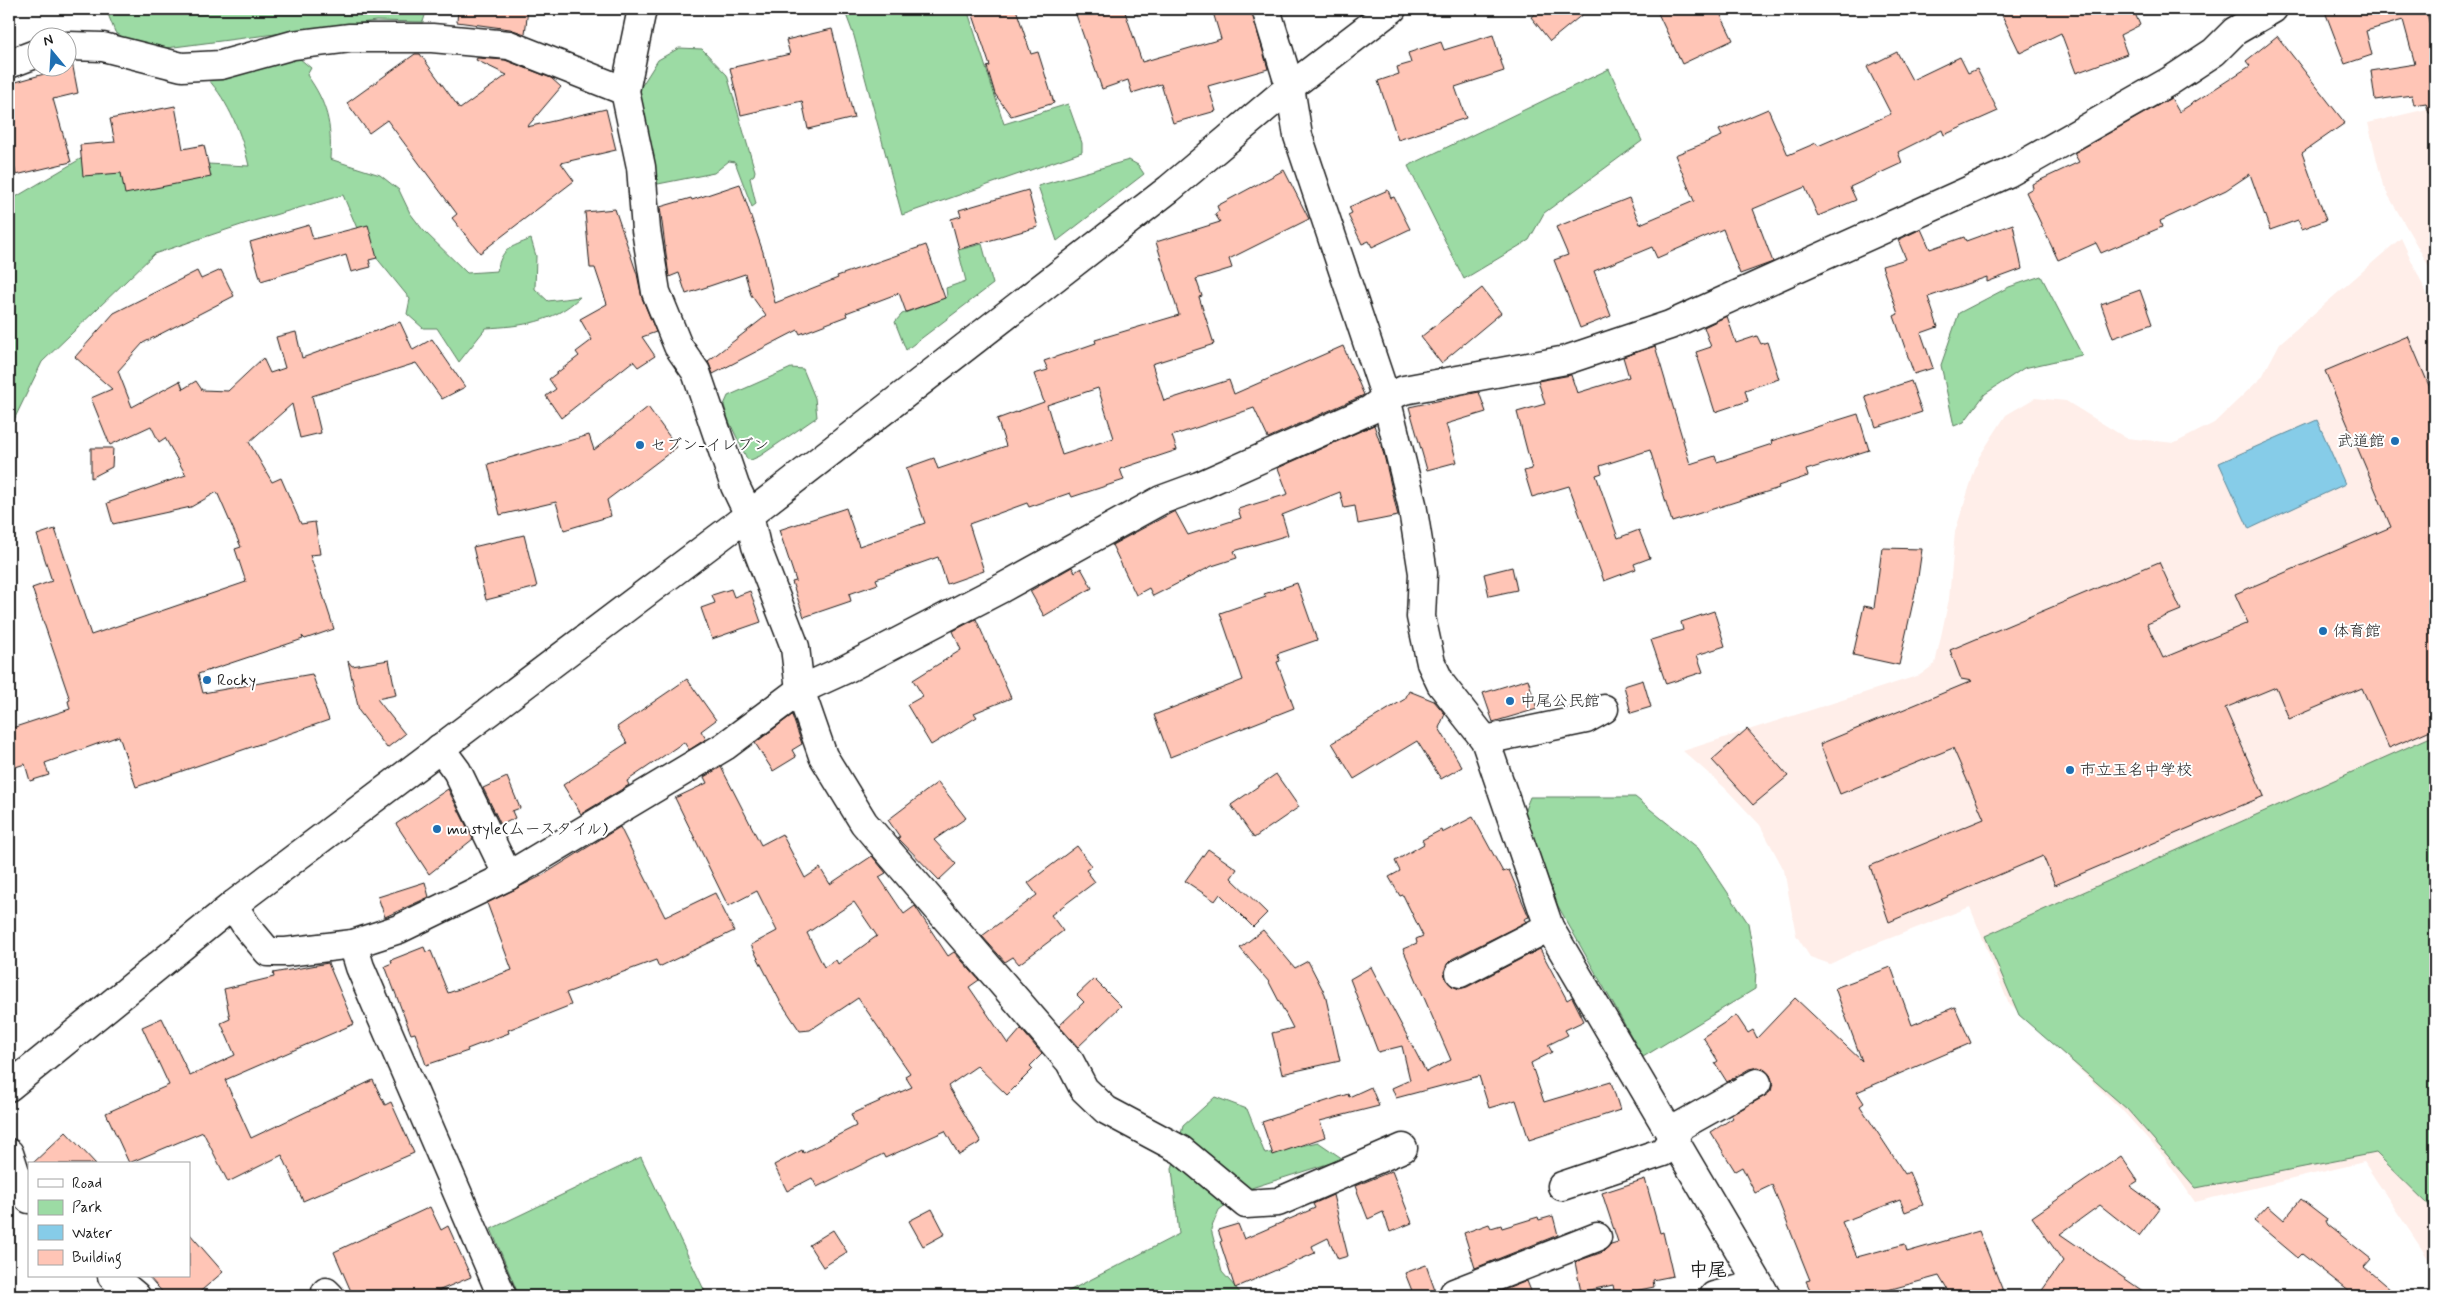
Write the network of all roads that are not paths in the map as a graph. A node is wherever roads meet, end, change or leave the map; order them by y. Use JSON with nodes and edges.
{"nodes":[{"id":1,"x":642,"y":9,"type":"edge"},
{"id":2,"x":1266,"y":9,"type":"edge"},
{"id":3,"x":1392,"y":9,"type":"edge"},
{"id":4,"x":2273,"y":9,"type":"edge"},
{"id":5,"x":78,"y":46,"type":"edge"},
{"id":6,"x":28,"y":56,"type":"edge"},
{"id":7,"x":9,"y":64,"type":"edge"},
{"id":8,"x":1290,"y":87,"type":"junction"},
{"id":9,"x":625,"y":91,"type":"junction"},
{"id":10,"x":1386,"y":398,"type":"junction"},
{"id":11,"x":749,"y":515,"type":"junction"},
{"id":12,"x":800,"y":690,"type":"junction"},
{"id":13,"x":1604,"y":709,"type":"dead end"},
{"id":14,"x":1485,"y":740,"type":"junction"},
{"id":15,"x":440,"y":748,"type":"junction"},
{"id":16,"x":508,"y":876,"type":"junction"},
{"id":17,"x":233,"y":905,"type":"junction"},
{"id":18,"x":1549,"y":927,"type":"junction"},
{"id":19,"x":353,"y":944,"type":"junction"},
{"id":20,"x":1460,"y":973,"type":"dead end"},
{"id":21,"x":1757,"y":1083,"type":"dead end"},
{"id":22,"x":9,"y":1087,"type":"edge"},
{"id":23,"x":1674,"y":1139,"type":"junction"},
{"id":24,"x":1403,"y":1148,"type":"dead end"},
{"id":25,"x":9,"y":1153,"type":"edge"},
{"id":26,"x":1562,"y":1186,"type":"dead end"},
{"id":27,"x":28,"y":1198,"type":"edge"},
{"id":28,"x":1597,"y":1237,"type":"dead end"},
{"id":29,"x":114,"y":1278,"type":"edge"},
{"id":30,"x":1454,"y":1293,"type":"dead end"},
{"id":31,"x":1764,"y":1293,"type":"edge"},
{"id":32,"x":136,"y":1296,"type":"edge"},
{"id":33,"x":502,"y":1296,"type":"edge"},
{"id":34,"x":1714,"y":1296,"type":"edge"}],
"edges":[{"from":1,"to":9,"type":"street"},
{"from":2,"to":8,"type":"street"},
{"from":3,"to":8,"type":"street"},
{"from":4,"to":10,"type":"street"},
{"from":5,"to":9,"type":"street"},
{"from":6,"to":7,"type":"street"},
{"from":8,"to":10,"type":"street"},
{"from":8,"to":11,"type":"street"},
{"from":9,"to":11,"type":"street"},
{"from":10,"to":12,"type":"street"},
{"from":10,"to":14,"type":"street"},
{"from":11,"to":12,"type":"street"},
{"from":11,"to":15,"type":"street"},
{"from":12,"to":16,"type":"street"},
{"from":12,"to":24,"type":"street"},
{"from":13,"to":14,"type":"street"},
{"from":14,"to":18,"type":"street"},
{"from":15,"to":16,"type":"street"},
{"from":15,"to":17,"type":"street"},
{"from":16,"to":19,"type":"street"},
{"from":17,"to":19,"type":"street"},
{"from":17,"to":22,"type":"street"},
{"from":18,"to":20,"type":"street"},
{"from":18,"to":23,"type":"street"},
{"from":19,"to":33,"type":"street"},
{"from":21,"to":23,"type":"street"},
{"from":23,"to":26,"type":"street"},
{"from":23,"to":31,"type":"street"},
{"from":25,"to":27,"type":"street"},
{"from":28,"to":30,"type":"street"},
{"from":29,"to":32,"type":"street"},
{"from":31,"to":34,"type":"street"}]}
